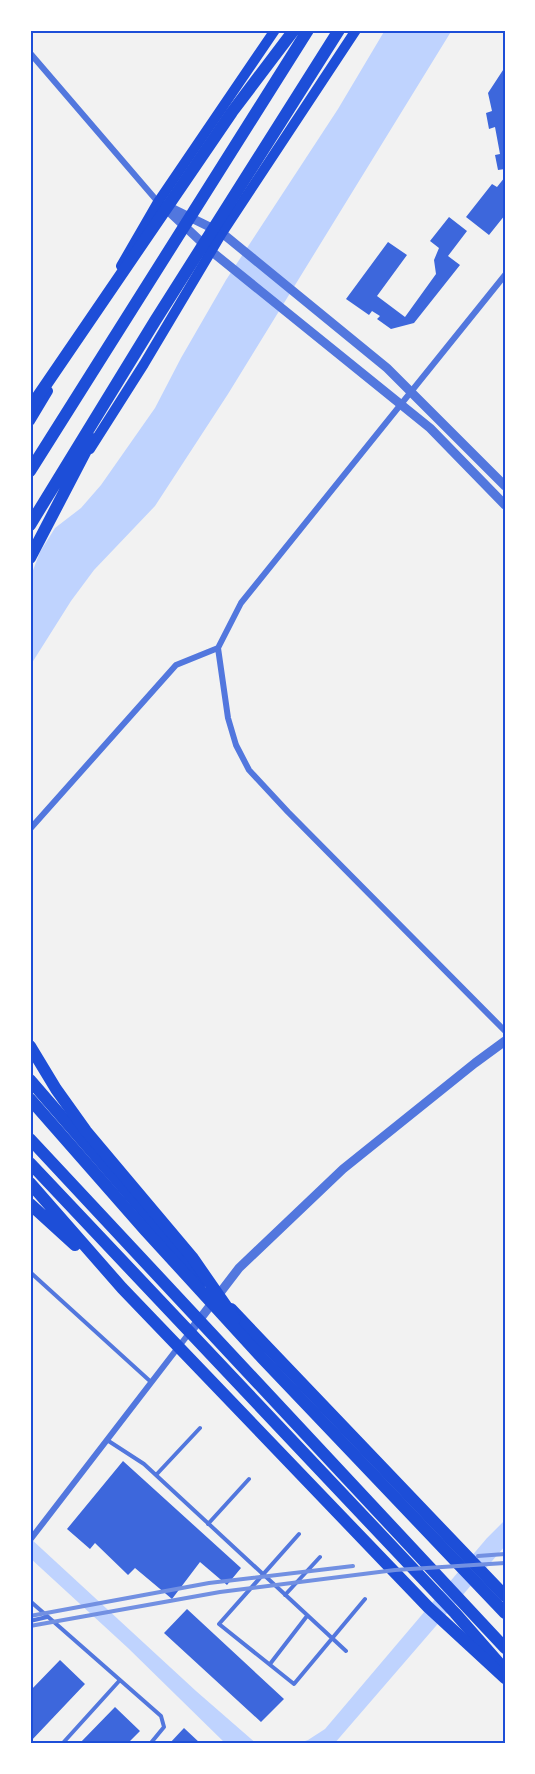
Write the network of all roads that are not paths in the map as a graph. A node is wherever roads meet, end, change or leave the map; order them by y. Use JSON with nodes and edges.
{"nodes":[{"id":1,"x":275,"y":30,"type":"edge"},
{"id":2,"x":294,"y":30,"type":"edge"},
{"id":3,"x":309,"y":30,"type":"edge"},
{"id":4,"x":339,"y":30,"type":"edge"},
{"id":5,"x":356,"y":30,"type":"edge"},
{"id":6,"x":30,"y":53,"type":"edge"},
{"id":7,"x":158,"y":202,"type":"junction"},
{"id":8,"x":222,"y":233,"type":"junction"},
{"id":9,"x":211,"y":251,"type":"junction"},
{"id":10,"x":505,"y":275,"type":"edge"},
{"id":11,"x":155,"y":321,"type":"junction"},
{"id":12,"x":411,"y":391,"type":"junction"},
{"id":13,"x":400,"y":404,"type":"junction"},
{"id":14,"x":30,"y":408,"type":"edge"},
{"id":15,"x":30,"y":421,"type":"edge"},
{"id":16,"x":30,"y":471,"type":"edge"},
{"id":17,"x":505,"y":486,"type":"edge"},
{"id":18,"x":505,"y":505,"type":"edge"},
{"id":19,"x":30,"y":525,"type":"edge"},
{"id":20,"x":30,"y":546,"type":"edge"},
{"id":21,"x":30,"y":558,"type":"edge"},
{"id":22,"x":218,"y":648,"type":"junction"},
{"id":23,"x":30,"y":829,"type":"edge"},
{"id":24,"x":505,"y":1030,"type":"edge"},
{"id":25,"x":505,"y":1041,"type":"edge"},
{"id":26,"x":30,"y":1046,"type":"edge"},
{"id":27,"x":30,"y":1080,"type":"edge"},
{"id":28,"x":30,"y":1099,"type":"edge"},
{"id":29,"x":30,"y":1139,"type":"edge"},
{"id":30,"x":30,"y":1163,"type":"edge"},
{"id":31,"x":30,"y":1184,"type":"edge"},
{"id":32,"x":30,"y":1204,"type":"edge"},
{"id":33,"x":30,"y":1272,"type":"edge"},
{"id":34,"x":122,"y":1288,"type":"junction"},
{"id":35,"x":218,"y":1296,"type":"junction"},
{"id":36,"x":190,"y":1332,"type":"junction"},
{"id":37,"x":263,"y":1359,"type":"junction"},
{"id":38,"x":151,"y":1382,"type":"junction"},
{"id":39,"x":200,"y":1428,"type":"dead end"},
{"id":40,"x":106,"y":1439,"type":"junction"},
{"id":41,"x":156,"y":1475,"type":"junction"},
{"id":42,"x":249,"y":1479,"type":"dead end"},
{"id":43,"x":208,"y":1524,"type":"junction"},
{"id":44,"x":299,"y":1534,"type":"dead end"},
{"id":45,"x":30,"y":1540,"type":"edge"},
{"id":46,"x":320,"y":1557,"type":"dead end"},
{"id":47,"x":262,"y":1574,"type":"junction"},
{"id":48,"x":285,"y":1595,"type":"junction"},
{"id":49,"x":505,"y":1596,"type":"edge"},
{"id":50,"x":365,"y":1599,"type":"dead end"},
{"id":51,"x":30,"y":1601,"type":"edge"},
{"id":52,"x":505,"y":1613,"type":"edge"},
{"id":53,"x":48,"y":1616,"type":"junction"},
{"id":54,"x":308,"y":1616,"type":"junction"},
{"id":55,"x":30,"y":1621,"type":"edge"},
{"id":56,"x":332,"y":1638,"type":"junction"},
{"id":57,"x":505,"y":1648,"type":"edge"},
{"id":58,"x":346,"y":1651,"type":"dead end"},
{"id":59,"x":270,"y":1664,"type":"junction"},
{"id":60,"x":505,"y":1670,"type":"edge"},
{"id":61,"x":505,"y":1678,"type":"edge"},
{"id":62,"x":120,"y":1680,"type":"junction"},
{"id":63,"x":62,"y":1744,"type":"edge"},
{"id":64,"x":150,"y":1744,"type":"edge"}],
"edges":[{"from":1,"to":7,"type":"main road"},
{"from":2,"to":14,"type":"main road"},
{"from":3,"to":16,"type":"main road"},
{"from":4,"to":11,"type":"main road"},
{"from":5,"to":8,"type":"main road"},
{"from":6,"to":7,"type":"street"},
{"from":7,"to":8,"type":"street"},
{"from":7,"to":9,"type":"street"},
{"from":7,"to":15,"type":"main road"},
{"from":8,"to":9,"type":"main road"},
{"from":8,"to":12,"type":"street"},
{"from":9,"to":13,"type":"street"},
{"from":9,"to":20,"type":"main road"},
{"from":10,"to":12,"type":"street"},
{"from":11,"to":19,"type":"main road"},
{"from":11,"to":21,"type":"main road"},
{"from":12,"to":13,"type":"street"},
{"from":12,"to":17,"type":"street"},
{"from":13,"to":18,"type":"street"},
{"from":13,"to":22,"type":"street"},
{"from":22,"to":23,"type":"street"},
{"from":22,"to":24,"type":"street"},
{"from":25,"to":35,"type":"street"},
{"from":26,"to":37,"type":"main road"},
{"from":27,"to":35,"type":"main road"},
{"from":28,"to":37,"type":"main road"},
{"from":29,"to":57,"type":"main road"},
{"from":30,"to":36,"type":"main road"},
{"from":31,"to":34,"type":"main road"},
{"from":32,"to":34,"type":"main road"},
{"from":33,"to":38,"type":"lane"},
{"from":34,"to":61,"type":"main road"},
{"from":35,"to":36,"type":"street"},
{"from":35,"to":49,"type":"main road"},
{"from":36,"to":38,"type":"street"},
{"from":36,"to":60,"type":"main road"},
{"from":37,"to":52,"type":"main road"},
{"from":38,"to":40,"type":"street"},
{"from":39,"to":41,"type":"lane"},
{"from":40,"to":41,"type":"lane"},
{"from":40,"to":45,"type":"street"},
{"from":41,"to":43,"type":"lane"},
{"from":42,"to":43,"type":"lane"},
{"from":43,"to":47,"type":"lane"},
{"from":44,"to":47,"type":"lane"},
{"from":46,"to":48,"type":"lane"},
{"from":47,"to":48,"type":"lane"},
{"from":47,"to":59,"type":"lane"},
{"from":48,"to":54,"type":"lane"},
{"from":50,"to":56,"type":"lane"},
{"from":51,"to":53,"type":"lane"},
{"from":53,"to":55,"type":"lane"},
{"from":53,"to":62,"type":"lane"},
{"from":54,"to":56,"type":"lane"},
{"from":54,"to":59,"type":"lane"},
{"from":56,"to":58,"type":"lane"},
{"from":56,"to":59,"type":"lane"},
{"from":62,"to":63,"type":"lane"},
{"from":62,"to":64,"type":"lane"}]}
